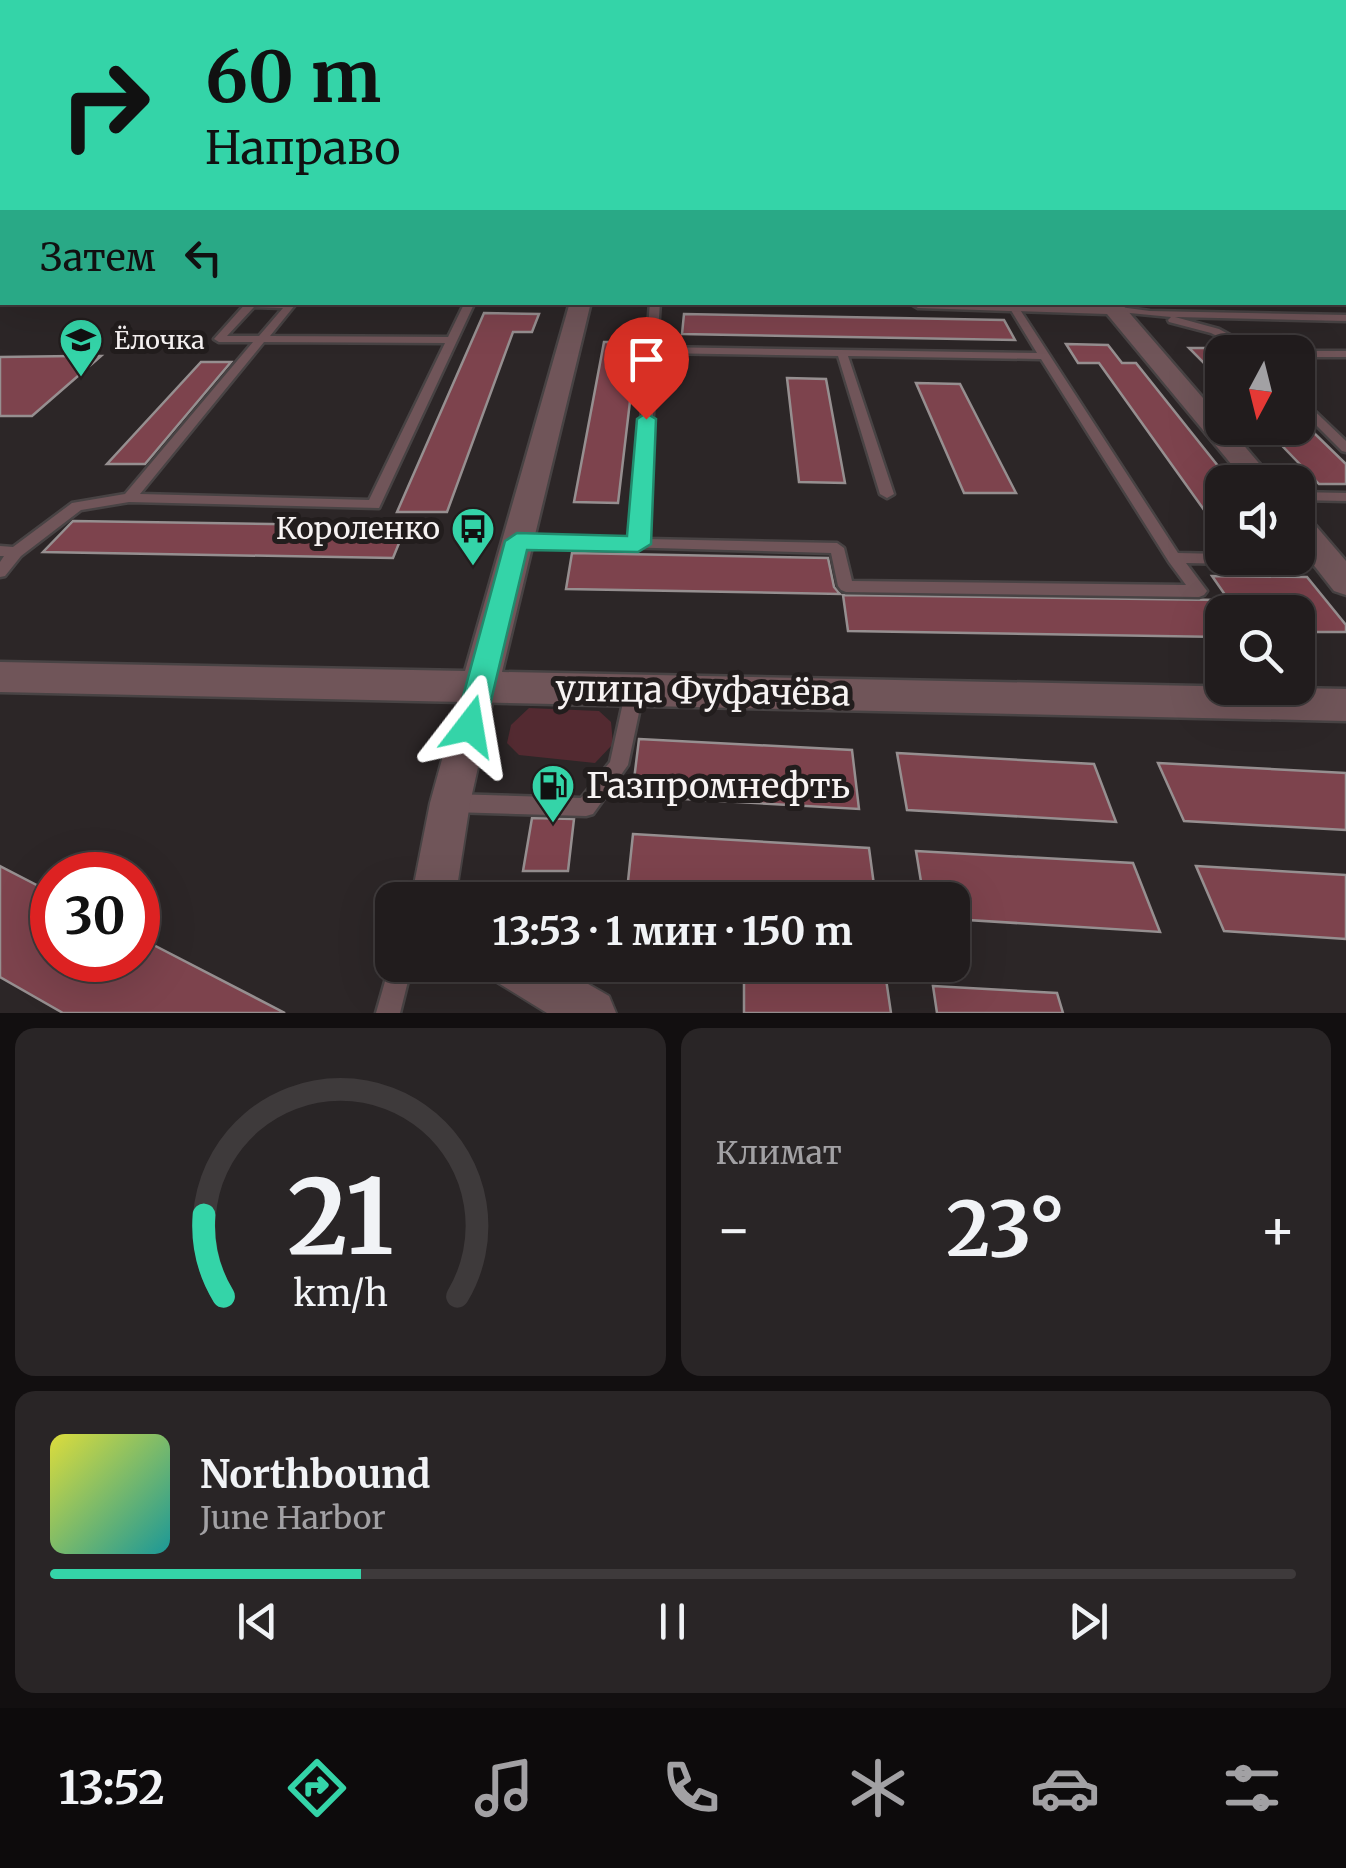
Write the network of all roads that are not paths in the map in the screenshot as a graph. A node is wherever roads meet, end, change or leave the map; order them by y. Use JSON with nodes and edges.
{"nodes":[{"id":1,"x":250,"y":305,"type":"edge"},
{"id":2,"x":289,"y":305,"type":"edge"},
{"id":3,"x":469,"y":305,"type":"edge"},
{"id":4,"x":580,"y":305,"type":"edge"},
{"id":5,"x":655,"y":305,"type":"edge"},
{"id":6,"x":1011,"y":305,"type":"edge"},
{"id":7,"x":1110,"y":306,"type":"edge"},
{"id":8,"x":1150,"y":314,"type":"junction"},
{"id":9,"x":1346,"y":318,"type":"edge"},
{"id":10,"x":1223,"y":335,"type":"edge"},
{"id":11,"x":260,"y":340,"type":"junction"},
{"id":12,"x":452,"y":340,"type":"junction"},
{"id":13,"x":651,"y":350,"type":"junction"},
{"id":14,"x":842,"y":353,"type":"junction"},
{"id":15,"x":1315,"y":354,"type":"edge"},
{"id":16,"x":1346,"y":354,"type":"edge"},
{"id":17,"x":1044,"y":356,"type":"junction"},
{"id":18,"x":1315,"y":418,"type":"edge"},
{"id":19,"x":1346,"y":448,"type":"edge"},
{"id":20,"x":1247,"y":465,"type":"edge"},
{"id":21,"x":887,"y":494,"type":"dead end"},
{"id":22,"x":1315,"y":496,"type":"edge"},
{"id":23,"x":1346,"y":497,"type":"edge"},
{"id":24,"x":129,"y":498,"type":"junction"},
{"id":25,"x":517,"y":541,"type":"junction"},
{"id":26,"x":638,"y":544,"type":"junction"},
{"id":27,"x":1315,"y":545,"type":"edge"},
{"id":28,"x":8,"y":551,"type":"edge"},
{"id":29,"x":1174,"y":558,"type":"junction"},
{"id":30,"x":0,"y":572,"type":"edge"},
{"id":31,"x":1337,"y":572,"type":"edge"},
{"id":32,"x":0,"y":677,"type":"edge"},
{"id":33,"x":479,"y":687,"type":"junction"},
{"id":34,"x":635,"y":689,"type":"junction"},
{"id":35,"x":1346,"y":705,"type":"edge"},
{"id":36,"x":450,"y":803,"type":"junction"},
{"id":37,"x":435,"y":882,"type":"edge"},
{"id":38,"x":396,"y":982,"type":"edge"},
{"id":39,"x":540,"y":982,"type":"edge"},
{"id":40,"x":388,"y":1013,"type":"edge"},
{"id":41,"x":592,"y":1013,"type":"edge"}],
"edges":[{"from":1,"to":11,"type":"lane"},
{"from":2,"to":11,"type":"lane"},
{"from":3,"to":12,"type":"lane"},
{"from":4,"to":25,"type":"street"},
{"from":5,"to":13,"type":"lane"},
{"from":6,"to":17,"type":"lane"},
{"from":7,"to":8,"type":"lane"},
{"from":7,"to":20,"type":"street"},
{"from":8,"to":9,"type":"lane"},
{"from":8,"to":10,"type":"lane"},
{"from":11,"to":12,"type":"lane"},
{"from":11,"to":24,"type":"lane"},
{"from":12,"to":24,"type":"lane"},
{"from":13,"to":14,"type":"lane"},
{"from":13,"to":26,"type":"lane"},
{"from":14,"to":17,"type":"lane"},
{"from":14,"to":21,"type":"lane"},
{"from":15,"to":16,"type":"lane"},
{"from":17,"to":29,"type":"lane"},
{"from":18,"to":19,"type":"lane"},
{"from":22,"to":23,"type":"lane"},
{"from":24,"to":28,"type":"lane"},
{"from":25,"to":26,"type":"lane"},
{"from":25,"to":33,"type":"street"},
{"from":26,"to":29,"type":"lane"},
{"from":27,"to":31,"type":"street"},
{"from":28,"to":30,"type":"lane"},
{"from":29,"to":31,"type":"lane"},
{"from":32,"to":33,"type":"street","name":"улица Фуфачёва"},
{"from":33,"to":34,"type":"street","name":"улица Фуфачёва"},
{"from":33,"to":36,"type":"street"},
{"from":34,"to":35,"type":"street","name":"улица Фуфачёва"},
{"from":34,"to":36,"type":"lane"},
{"from":36,"to":37,"type":"street"},
{"from":38,"to":40,"type":"lane"},
{"from":39,"to":41,"type":"street"}]}
